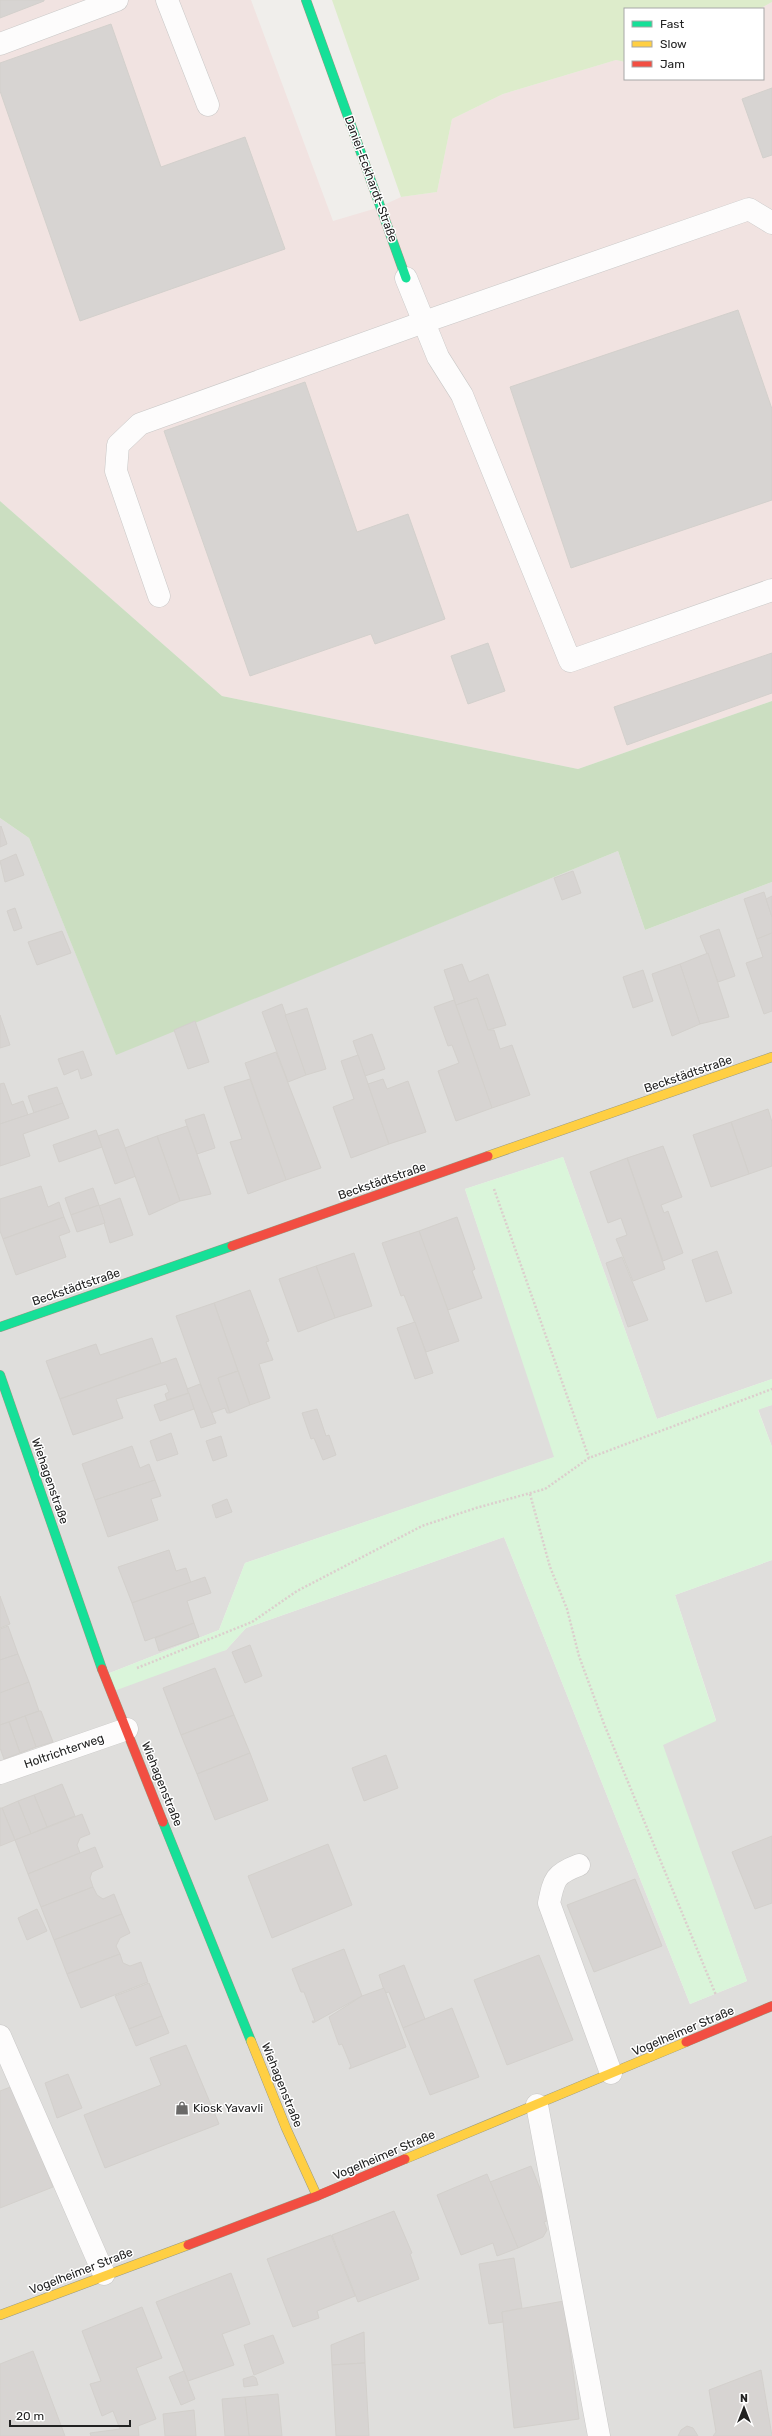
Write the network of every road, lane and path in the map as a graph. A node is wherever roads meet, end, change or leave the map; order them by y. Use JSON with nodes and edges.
{"nodes":[{"id":1,"x":117,"y":0,"type":"edge"},
{"id":2,"x":167,"y":0,"type":"edge"},
{"id":3,"x":306,"y":0,"type":"edge"},
{"id":4,"x":0,"y":44,"type":"edge"},
{"id":5,"x":208,"y":105,"type":"dead end"},
{"id":6,"x":772,"y":223,"type":"edge"},
{"id":7,"x":406,"y":278,"type":"joint"},
{"id":8,"x":424,"y":322,"type":"junction"},
{"id":9,"x":772,"y":590,"type":"edge"},
{"id":10,"x":159,"y":596,"type":"dead end"},
{"id":11,"x":772,"y":1057,"type":"edge"},
{"id":12,"x":484,"y":1158,"type":"junction"},
{"id":13,"x":0,"y":1326,"type":"edge"},
{"id":14,"x":0,"y":1375,"type":"edge"},
{"id":15,"x":772,"y":1389,"type":"edge"},
{"id":16,"x":589,"y":1458,"type":"junction"},
{"id":17,"x":530,"y":1494,"type":"junction"},
{"id":18,"x":106,"y":1680,"type":"junction"},
{"id":19,"x":127,"y":1729,"type":"junction"},
{"id":20,"x":0,"y":1773,"type":"edge"},
{"id":21,"x":579,"y":1864,"type":"dead end"},
{"id":22,"x":772,"y":2006,"type":"edge"},
{"id":23,"x":729,"y":2024,"type":"junction"},
{"id":24,"x":0,"y":2036,"type":"edge"},
{"id":25,"x":611,"y":2073,"type":"junction"},
{"id":26,"x":537,"y":2105,"type":"junction"},
{"id":27,"x":317,"y":2196,"type":"junction"},
{"id":28,"x":104,"y":2274,"type":"junction"},
{"id":29,"x":0,"y":2315,"type":"edge"},
{"id":30,"x":599,"y":2436,"type":"edge"}],
"edges":[{"from":1,"to":4,"type":"street"},
{"from":2,"to":5,"type":"street"},
{"from":3,"to":7,"type":"street","name":"Daniel-Eckhardt-Straße"},
{"from":6,"to":8,"type":"street"},
{"from":7,"to":8,"type":"street","name":"Daniel-Eckhardt-Straße"},
{"from":8,"to":9,"type":"street","name":"Daniel-Eckhardt-Straße"},
{"from":8,"to":10,"type":"street"},
{"from":11,"to":12,"type":"street","name":"Beckstädtstraße"},
{"from":12,"to":13,"type":"street","name":"Beckstädtstraße"},
{"from":12,"to":16,"type":"path"},
{"from":14,"to":18,"type":"street","name":"Wiehagenstraße"},
{"from":15,"to":16,"type":"path"},
{"from":16,"to":17,"type":"path"},
{"from":17,"to":18,"type":"path"},
{"from":17,"to":23,"type":"path"},
{"from":18,"to":19,"type":"street","name":"Wiehagenstraße"},
{"from":19,"to":20,"type":"street","name":"Holtrichterweg"},
{"from":19,"to":27,"type":"street","name":"Wiehagenstraße"},
{"from":21,"to":25,"type":"street"},
{"from":22,"to":23,"type":"street","name":"Vogelheimer Straße"},
{"from":23,"to":25,"type":"street","name":"Vogelheimer Straße"},
{"from":24,"to":28,"type":"street"},
{"from":25,"to":26,"type":"street","name":"Vogelheimer Straße"},
{"from":26,"to":27,"type":"street","name":"Vogelheimer Straße"},
{"from":26,"to":30,"type":"street"},
{"from":27,"to":28,"type":"street","name":"Vogelheimer Straße"},
{"from":28,"to":29,"type":"street","name":"Vogelheimer Straße"}]}
